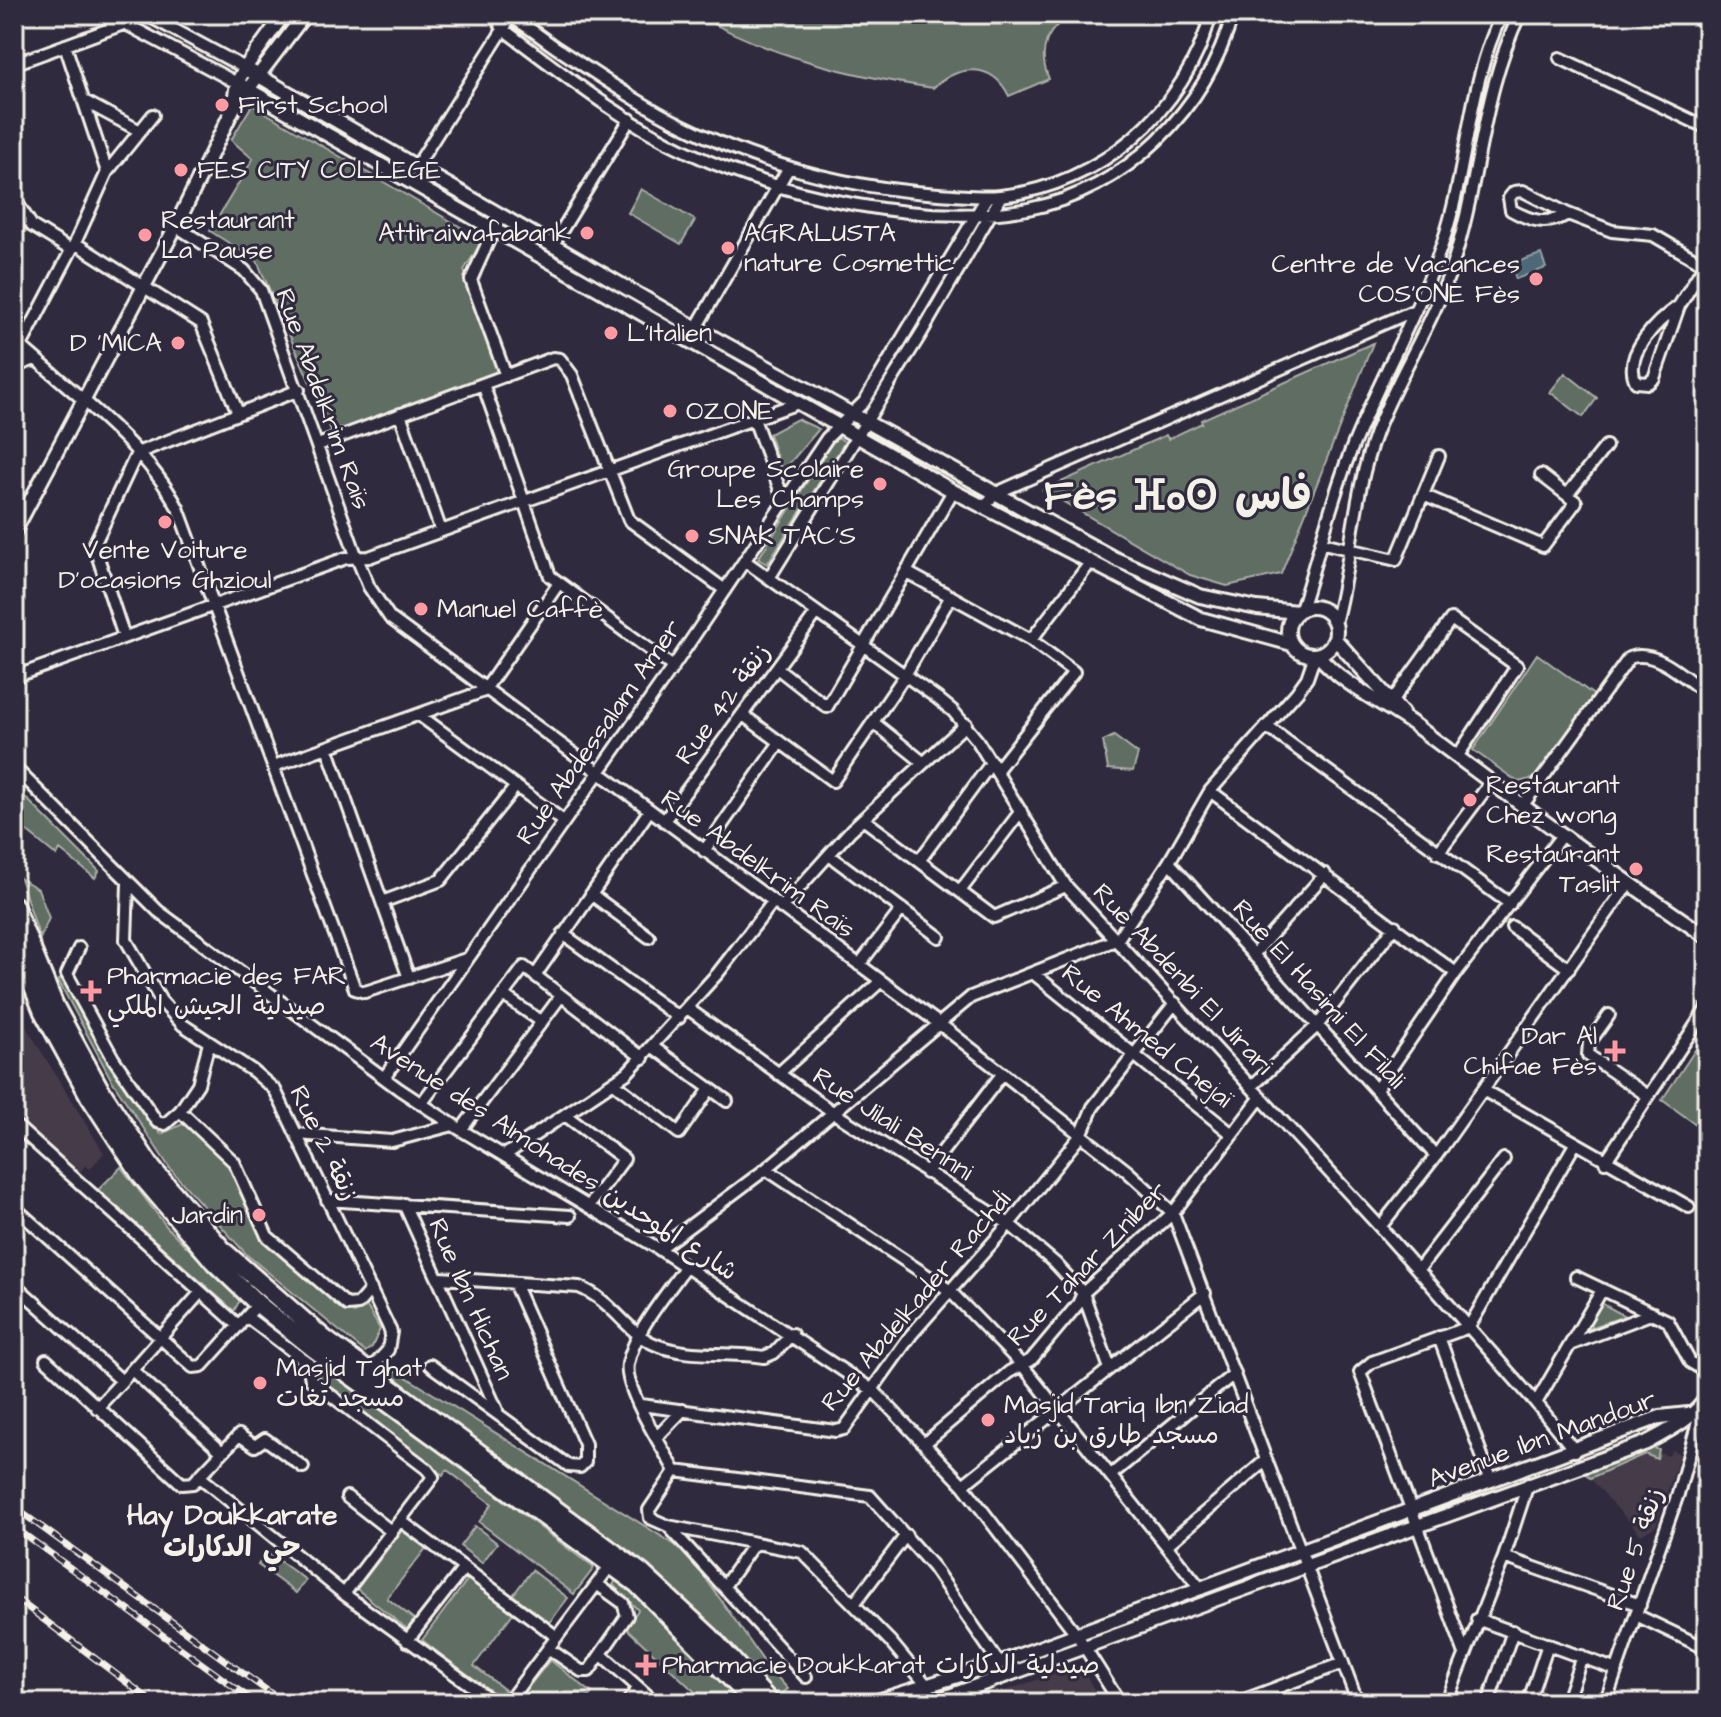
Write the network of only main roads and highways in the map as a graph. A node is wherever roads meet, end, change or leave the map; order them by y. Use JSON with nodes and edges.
{"nodes":[{"id":1,"x":14,"y":905,"type":"edge"},
{"id":2,"x":14,"y":941,"type":"edge"},
{"id":3,"x":755,"y":1703,"type":"edge"},
{"id":4,"x":771,"y":1703,"type":"edge"}],
"edges":[{"from":1,"to":4,"type":"main road"},
{"from":2,"to":3,"type":"main road"}]}
